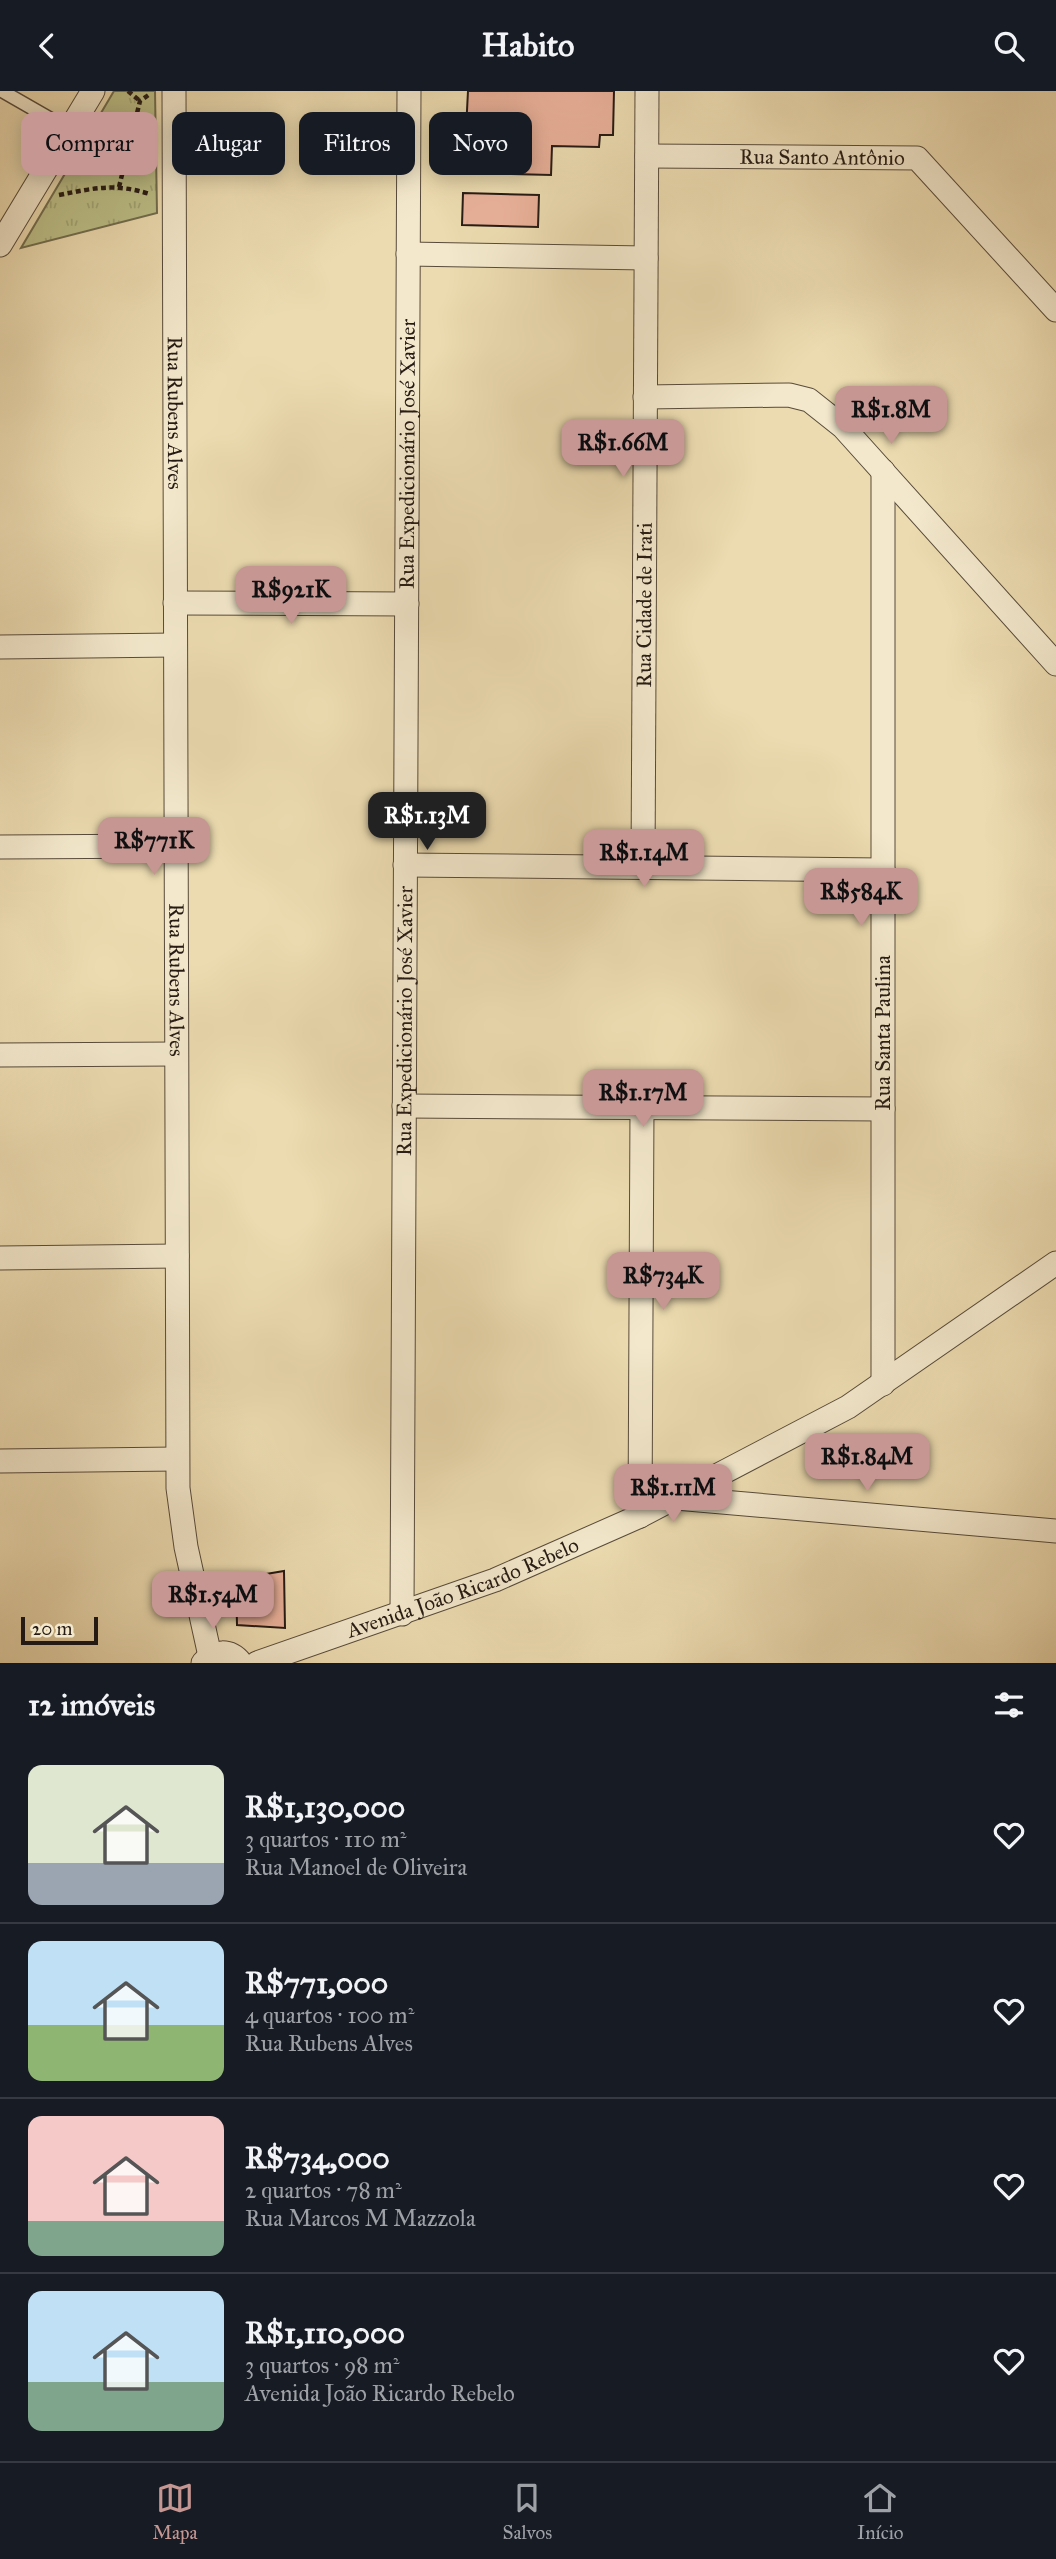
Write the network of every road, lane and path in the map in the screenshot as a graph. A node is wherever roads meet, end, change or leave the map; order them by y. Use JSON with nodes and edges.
{"nodes":[{"id":1,"x":2,"y":91,"type":"edge"},
{"id":2,"x":93,"y":91,"type":"edge"},
{"id":3,"x":128,"y":91,"type":"edge"},
{"id":4,"x":174,"y":91,"type":"edge"},
{"id":5,"x":409,"y":91,"type":"edge"},
{"id":6,"x":647,"y":91,"type":"edge"},
{"id":7,"x":39,"y":112,"type":"edge"},
{"id":8,"x":81,"y":112,"type":"edge"},
{"id":9,"x":137,"y":112,"type":"edge"},
{"id":10,"x":174,"y":112,"type":"edge"},
{"id":11,"x":646,"y":156,"type":"junction"},
{"id":12,"x":42,"y":175,"type":"edge"},
{"id":13,"x":122,"y":175,"type":"edge"},
{"id":14,"x":174,"y":175,"type":"edge"},
{"id":15,"x":119,"y":187,"type":"junction"},
{"id":16,"x":174,"y":201,"type":"junction"},
{"id":17,"x":26,"y":202,"type":"junction"},
{"id":18,"x":0,"y":245,"type":"edge"},
{"id":19,"x":408,"y":254,"type":"junction"},
{"id":20,"x":646,"y":258,"type":"junction"},
{"id":21,"x":1056,"y":310,"type":"edge"},
{"id":22,"x":645,"y":397,"type":"junction"},
{"id":23,"x":883,"y":471,"type":"junction"},
{"id":24,"x":175,"y":603,"type":"junction"},
{"id":25,"x":407,"y":604,"type":"junction"},
{"id":26,"x":175,"y":645,"type":"junction"},
{"id":27,"x":0,"y":647,"type":"edge"},
{"id":28,"x":1056,"y":664,"type":"edge"},
{"id":29,"x":176,"y":846,"type":"junction"},
{"id":30,"x":0,"y":847,"type":"edge"},
{"id":31,"x":405,"y":865,"type":"junction"},
{"id":32,"x":643,"y":867,"type":"junction"},
{"id":33,"x":883,"y":870,"type":"junction"},
{"id":34,"x":176,"y":1054,"type":"junction"},
{"id":35,"x":0,"y":1055,"type":"edge"},
{"id":36,"x":404,"y":1106,"type":"junction"},
{"id":37,"x":642,"y":1107,"type":"junction"},
{"id":38,"x":883,"y":1109,"type":"junction"},
{"id":39,"x":177,"y":1257,"type":"junction"},
{"id":40,"x":0,"y":1258,"type":"edge"},
{"id":41,"x":1056,"y":1263,"type":"edge"},
{"id":42,"x":1046,"y":1279,"type":"edge"},
{"id":43,"x":883,"y":1384,"type":"junction"},
{"id":44,"x":177,"y":1459,"type":"junction"},
{"id":45,"x":0,"y":1461,"type":"edge"},
{"id":46,"x":675,"y":1498,"type":"junction"},
{"id":47,"x":640,"y":1516,"type":"junction"},
{"id":48,"x":1056,"y":1531,"type":"edge"},
{"id":49,"x":402,"y":1613,"type":"junction"},
{"id":50,"x":206,"y":1659,"type":"edge"},
{"id":51,"x":241,"y":1663,"type":"edge"},
{"id":52,"x":257,"y":1663,"type":"edge"}],
"edges":[{"from":1,"to":7,"type":"lane"},
{"from":2,"to":8,"type":"street"},
{"from":3,"to":9,"type":"path"},
{"from":4,"to":10,"type":"street","name":"Rua Rubens Alves"},
{"from":5,"to":19,"type":"street","name":"Rua Expedicionário José Xavier"},
{"from":6,"to":11,"type":"street","name":"Rua Cidade de Irati"},
{"from":11,"to":20,"type":"street","name":"Rua Cidade de Irati"},
{"from":11,"to":21,"type":"street","name":"Rua Santo Antônio"},
{"from":12,"to":17,"type":"street"},
{"from":13,"to":15,"type":"path"},
{"from":14,"to":16,"type":"street","name":"Rua Rubens Alves"},
{"from":15,"to":16,"type":"path"},
{"from":15,"to":17,"type":"path"},
{"from":16,"to":24,"type":"street","name":"Rua Rubens Alves"},
{"from":17,"to":18,"type":"street"},
{"from":19,"to":20,"type":"street"},
{"from":19,"to":25,"type":"street","name":"Rua Expedicionário José Xavier"},
{"from":20,"to":22,"type":"street","name":"Rua Cidade de Irati"},
{"from":22,"to":23,"type":"street"},
{"from":22,"to":32,"type":"street","name":"Rua Cidade de Irati"},
{"from":23,"to":28,"type":"street"},
{"from":23,"to":33,"type":"street","name":"Rua Santa Paulina"},
{"from":24,"to":25,"type":"street"},
{"from":24,"to":26,"type":"street","name":"Rua Rubens Alves"},
{"from":25,"to":31,"type":"street","name":"Rua Expedicionário José Xavier"},
{"from":26,"to":27,"type":"street"},
{"from":26,"to":29,"type":"street","name":"Rua Rubens Alves"},
{"from":29,"to":30,"type":"street"},
{"from":29,"to":34,"type":"street","name":"Rua Rubens Alves"},
{"from":31,"to":32,"type":"street"},
{"from":31,"to":36,"type":"street","name":"Rua Expedicionário José Xavier"},
{"from":32,"to":33,"type":"street"},
{"from":33,"to":38,"type":"street","name":"Rua Santa Paulina"},
{"from":34,"to":35,"type":"street"},
{"from":34,"to":39,"type":"street","name":"Rua Rubens Alves"},
{"from":36,"to":37,"type":"street"},
{"from":36,"to":49,"type":"street","name":"Rua Expedicionário José Xavier"},
{"from":37,"to":38,"type":"street"},
{"from":37,"to":47,"type":"street"},
{"from":38,"to":43,"type":"street","name":"Rua Santa Paulina"},
{"from":39,"to":40,"type":"street"},
{"from":39,"to":44,"type":"street","name":"Rua Rubens Alves"},
{"from":41,"to":42,"type":"street","name":"Avenida João Ricardo Rebelo"},
{"from":42,"to":43,"type":"street","name":"Avenida João Ricardo Rebelo"},
{"from":43,"to":46,"type":"street","name":"Avenida João Ricardo Rebelo"},
{"from":44,"to":45,"type":"street"},
{"from":44,"to":50,"type":"street","name":"Rua Rubens Alves"},
{"from":46,"to":47,"type":"street","name":"Avenida João Ricardo Rebelo"},
{"from":46,"to":48,"type":"street"},
{"from":47,"to":49,"type":"street","name":"Avenida João Ricardo Rebelo"},
{"from":49,"to":52,"type":"street","name":"Avenida João Ricardo Rebelo"},
{"from":50,"to":51,"type":"street"}]}
